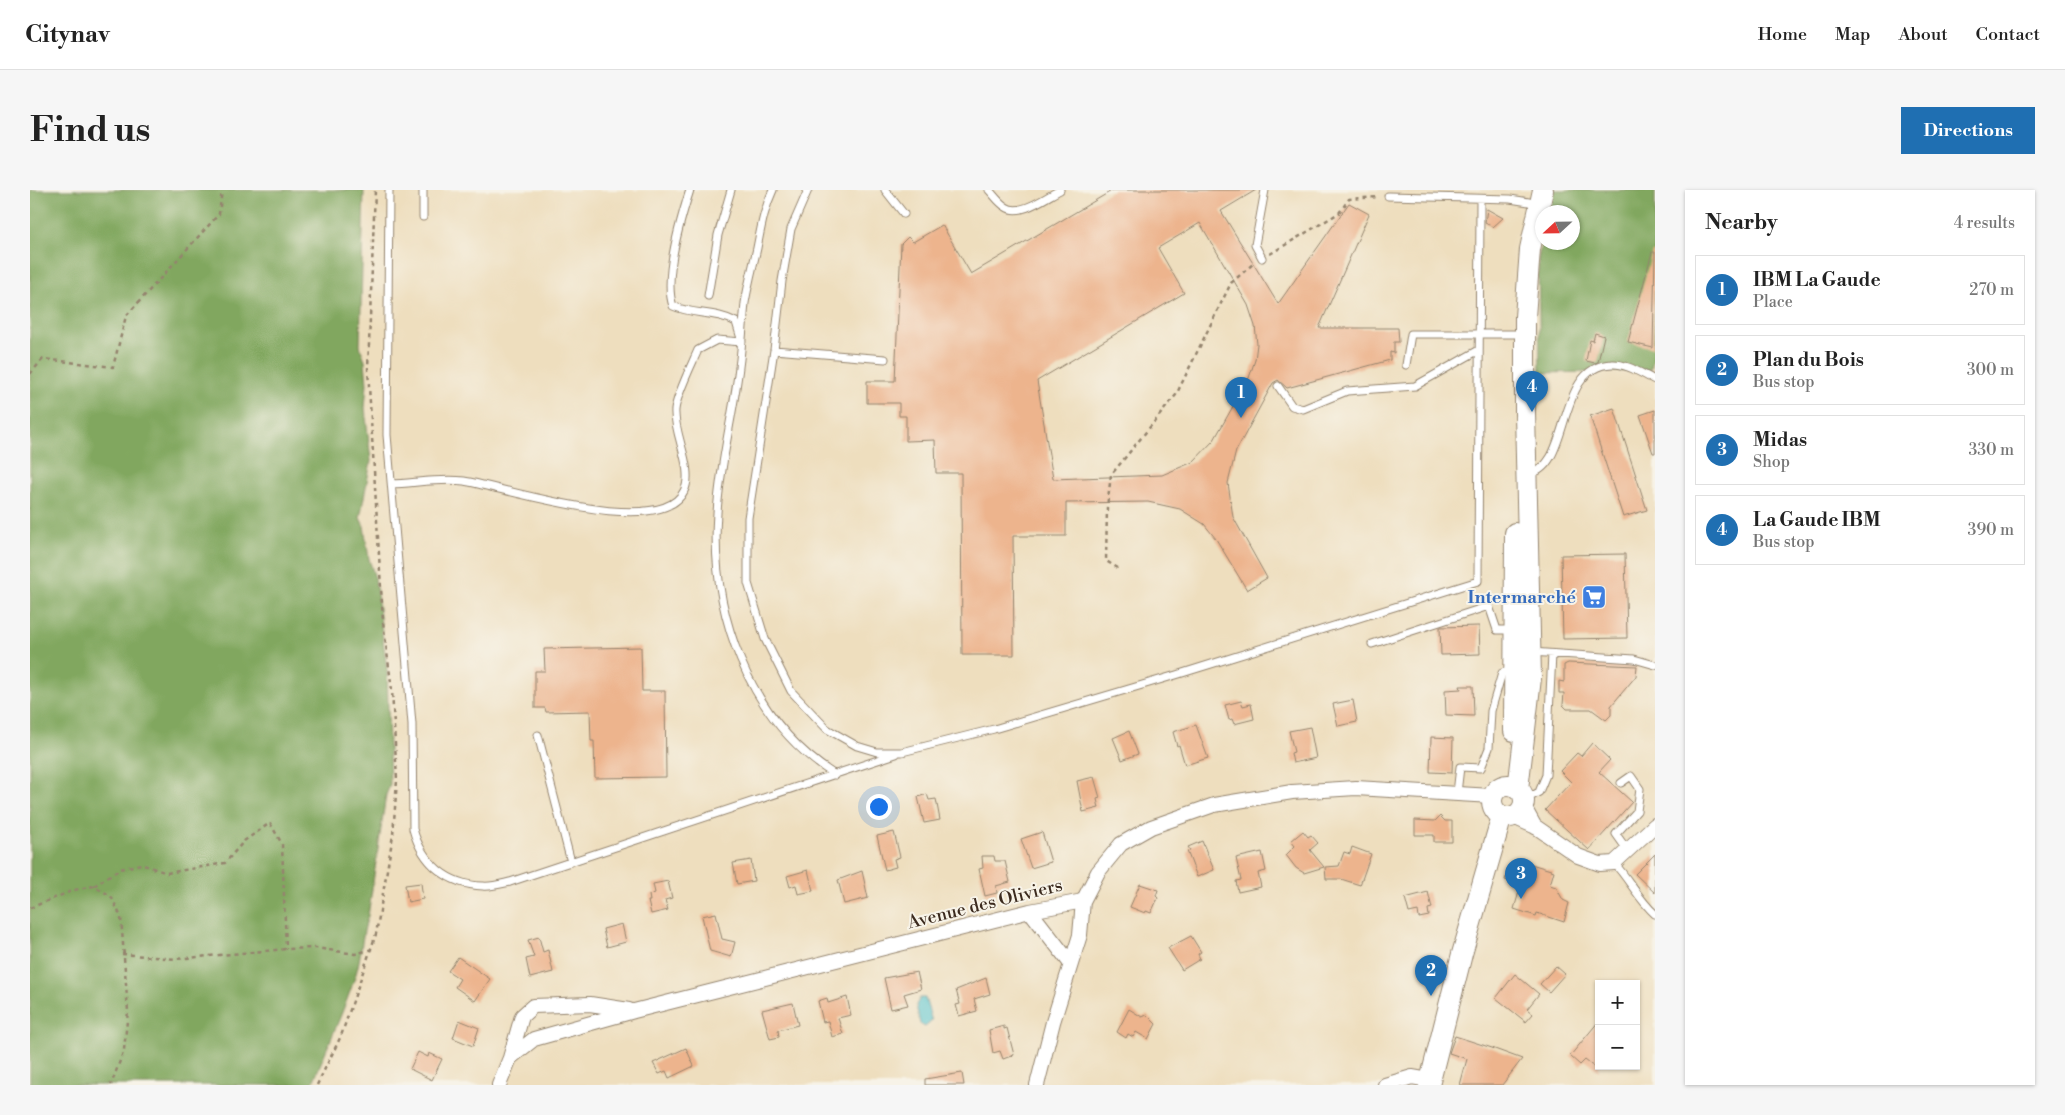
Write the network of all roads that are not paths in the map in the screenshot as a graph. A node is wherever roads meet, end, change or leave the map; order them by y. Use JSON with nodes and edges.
{"nodes":[{"id":1,"x":390,"y":190,"type":"edge"},
{"id":2,"x":423,"y":190,"type":"edge"},
{"id":3,"x":690,"y":190,"type":"edge"},
{"id":4,"x":731,"y":190,"type":"edge"},
{"id":5,"x":773,"y":190,"type":"edge"},
{"id":6,"x":808,"y":190,"type":"edge"},
{"id":7,"x":885,"y":190,"type":"edge"},
{"id":8,"x":989,"y":190,"type":"edge"},
{"id":9,"x":1060,"y":190,"type":"edge"},
{"id":10,"x":1265,"y":190,"type":"edge"},
{"id":11,"x":1388,"y":196,"type":"road end"},
{"id":12,"x":1536,"y":197,"type":"edge"},
{"id":13,"x":1480,"y":200,"type":"junction"},
{"id":14,"x":904,"y":214,"type":"dead end"},
{"id":15,"x":422,"y":217,"type":"dead end"},
{"id":16,"x":1262,"y":258,"type":"road end"},
{"id":17,"x":708,"y":296,"type":"dead end"},
{"id":18,"x":1514,"y":334,"type":"junction"},
{"id":19,"x":1479,"y":335,"type":"junction"},
{"id":20,"x":742,"y":342,"type":"junction"},
{"id":21,"x":774,"y":350,"type":"junction"},
{"id":22,"x":1479,"y":350,"type":"junction"},
{"id":23,"x":885,"y":359,"type":"dead end"},
{"id":24,"x":1406,"y":364,"type":"dead end"},
{"id":25,"x":1655,"y":380,"type":"edge"},
{"id":26,"x":1278,"y":386,"type":"dead end"},
{"id":27,"x":1516,"y":432,"type":"dead end"},
{"id":28,"x":1527,"y":475,"type":"junction"},
{"id":29,"x":392,"y":484,"type":"junction"},
{"id":30,"x":1516,"y":530,"type":"junction"},
{"id":31,"x":1515,"y":596,"type":"junction"},
{"id":32,"x":1515,"y":630,"type":"junction"},
{"id":33,"x":1372,"y":644,"type":"dead end"},
{"id":34,"x":1531,"y":652,"type":"junction"},
{"id":35,"x":1552,"y":654,"type":"junction"},
{"id":36,"x":1655,"y":665,"type":"edge"},
{"id":37,"x":1515,"y":670,"type":"junction"},
{"id":38,"x":538,"y":734,"type":"dead end"},
{"id":39,"x":902,"y":752,"type":"junction"},
{"id":40,"x":834,"y":775,"type":"junction"},
{"id":41,"x":1621,"y":783,"type":"dead end"},
{"id":42,"x":1457,"y":793,"type":"junction"},
{"id":43,"x":1511,"y":801,"type":"junction"},
{"id":44,"x":1655,"y":825,"type":"edge"},
{"id":45,"x":1628,"y":851,"type":"junction"},
{"id":46,"x":571,"y":862,"type":"junction"},
{"id":47,"x":1614,"y":863,"type":"junction"},
{"id":48,"x":1083,"y":901,"type":"junction"},
{"id":49,"x":1030,"y":911,"type":"junction"},
{"id":50,"x":1655,"y":914,"type":"edge"},
{"id":51,"x":1071,"y":964,"type":"junction"},
{"id":52,"x":634,"y":1011,"type":"junction"},
{"id":53,"x":510,"y":1058,"type":"junction"},
{"id":54,"x":1429,"y":1082,"type":"edge"},
{"id":55,"x":499,"y":1085,"type":"edge"},
{"id":56,"x":1037,"y":1085,"type":"edge"},
{"id":57,"x":1385,"y":1085,"type":"edge"}],
"edges":[{"from":1,"to":29,"type":"lane"},
{"from":2,"to":15,"type":"lane"},
{"from":3,"to":20,"type":"lane"},
{"from":4,"to":17,"type":"lane"},
{"from":5,"to":20,"type":"lane"},
{"from":6,"to":21,"type":"lane"},
{"from":7,"to":14,"type":"lane"},
{"from":8,"to":9,"type":"lane"},
{"from":10,"to":16,"type":"lane"},
{"from":11,"to":13,"type":"lane"},
{"from":12,"to":13,"type":"lane"},
{"from":12,"to":18,"type":"main road"},
{"from":12,"to":28,"type":"main road"},
{"from":13,"to":19,"type":"lane"},
{"from":18,"to":19,"type":"lane"},
{"from":18,"to":30,"type":"main road"},
{"from":19,"to":22,"type":"lane"},
{"from":19,"to":24,"type":"lane"},
{"from":20,"to":29,"type":"lane"},
{"from":20,"to":40,"type":"lane"},
{"from":21,"to":23,"type":"lane"},
{"from":21,"to":39,"type":"lane"},
{"from":22,"to":26,"type":"lane"},
{"from":22,"to":39,"type":"lane"},
{"from":25,"to":28,"type":"lane"},
{"from":27,"to":28,"type":"lane"},
{"from":28,"to":30,"type":"lane"},
{"from":28,"to":34,"type":"main road"},
{"from":29,"to":46,"type":"lane"},
{"from":30,"to":31,"type":"main road"},
{"from":31,"to":32,"type":"main road"},
{"from":31,"to":34,"type":"lane"},
{"from":32,"to":33,"type":"lane"},
{"from":32,"to":37,"type":"main road"},
{"from":34,"to":35,"type":"lane"},
{"from":34,"to":37,"type":"lane"},
{"from":34,"to":43,"type":"main road"},
{"from":35,"to":36,"type":"lane"},
{"from":35,"to":43,"type":"lane"},
{"from":37,"to":42,"type":"lane"},
{"from":37,"to":43,"type":"main road"},
{"from":38,"to":46,"type":"lane"},
{"from":39,"to":40,"type":"lane"},
{"from":40,"to":46,"type":"lane"},
{"from":41,"to":45,"type":"lane"},
{"from":42,"to":43,"type":"street","name":"Avenue des Oliviers"},
{"from":42,"to":48,"type":"street","name":"Avenue des Oliviers"},
{"from":43,"to":47,"type":"street"},
{"from":43,"to":54,"type":"main road"},
{"from":44,"to":45,"type":"street"},
{"from":45,"to":47,"type":"street"},
{"from":47,"to":50,"type":"lane"},
{"from":48,"to":49,"type":"street","name":"Avenue des Oliviers"},
{"from":48,"to":51,"type":"street"},
{"from":49,"to":51,"type":"street"},
{"from":49,"to":52,"type":"street","name":"Avenue des Oliviers"},
{"from":51,"to":56,"type":"street"},
{"from":52,"to":53,"type":"street","name":"Avenue des Oliviers"},
{"from":52,"to":53,"type":"street","name":"Avenue des Oliviers"},
{"from":53,"to":55,"type":"street","name":"Avenue des Oliviers"},
{"from":54,"to":57,"type":"street"}]}
